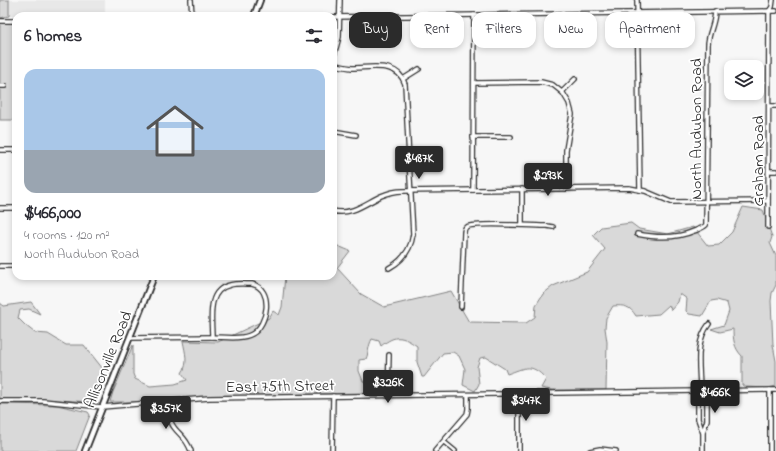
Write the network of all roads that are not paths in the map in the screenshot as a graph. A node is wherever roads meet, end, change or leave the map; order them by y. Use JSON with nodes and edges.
{"nodes":[{"id":1,"x":191,"y":0,"type":"edge"},
{"id":2,"x":260,"y":0,"type":"edge"},
{"id":3,"x":340,"y":0,"type":"edge"},
{"id":4,"x":637,"y":0,"type":"edge"},
{"id":5,"x":773,"y":0,"type":"edge"},
{"id":6,"x":715,"y":11,"type":"junction"},
{"id":7,"x":769,"y":11,"type":"junction"},
{"id":8,"x":776,"y":11,"type":"edge"},
{"id":9,"x":192,"y":12,"type":"edge"},
{"id":10,"x":256,"y":12,"type":"edge"},
{"id":11,"x":637,"y":12,"type":"joint"},
{"id":12,"x":605,"y":13,"type":"edge"},
{"id":13,"x":536,"y":14,"type":"edge"},
{"id":14,"x":472,"y":15,"type":"edge"},
{"id":15,"x":337,"y":16,"type":"edge"},
{"id":16,"x":340,"y":16,"type":"junction"},
{"id":17,"x":0,"y":21,"type":"edge"},
{"id":18,"x":12,"y":21,"type":"edge"},
{"id":19,"x":337,"y":44,"type":"edge"},
{"id":20,"x":474,"y":48,"type":"edge"},
{"id":21,"x":638,"y":48,"type":"edge"},
{"id":22,"x":337,"y":65,"type":"edge"},
{"id":23,"x":419,"y":69,"type":"dead end"},
{"id":24,"x":403,"y":79,"type":"junction"},
{"id":25,"x":575,"y":79,"type":"dead end"},
{"id":26,"x":474,"y":83,"type":"junction"},
{"id":27,"x":0,"y":86,"type":"edge"},
{"id":28,"x":5,"y":86,"type":"dead end"},
{"id":29,"x":562,"y":92,"type":"junction"},
{"id":30,"x":769,"y":106,"type":"junction"},
{"id":31,"x":776,"y":106,"type":"edge"},
{"id":32,"x":337,"y":132,"type":"edge"},
{"id":33,"x":356,"y":135,"type":"dead end"},
{"id":34,"x":473,"y":137,"type":"junction"},
{"id":35,"x":512,"y":137,"type":"dead end"},
{"id":36,"x":0,"y":150,"type":"edge"},
{"id":37,"x":12,"y":150,"type":"edge"},
{"id":38,"x":769,"y":171,"type":"junction"},
{"id":39,"x":776,"y":171,"type":"edge"},
{"id":40,"x":522,"y":189,"type":"junction"},
{"id":41,"x":566,"y":189,"type":"junction"},
{"id":42,"x":473,"y":190,"type":"junction"},
{"id":43,"x":640,"y":190,"type":"junction"},
{"id":44,"x":412,"y":191,"type":"junction"},
{"id":45,"x":768,"y":201,"type":"junction"},
{"id":46,"x":706,"y":202,"type":"junction"},
{"id":47,"x":0,"y":208,"type":"edge"},
{"id":48,"x":12,"y":208,"type":"edge"},
{"id":49,"x":337,"y":211,"type":"edge"},
{"id":50,"x":522,"y":225,"type":"junction"},
{"id":51,"x":553,"y":227,"type":"dead end"},
{"id":52,"x":768,"y":227,"type":"dead end"},
{"id":53,"x":637,"y":234,"type":"dead end"},
{"id":54,"x":0,"y":266,"type":"edge"},
{"id":55,"x":12,"y":266,"type":"edge"},
{"id":56,"x":389,"y":268,"type":"dead end"},
{"id":57,"x":152,"y":280,"type":"edge"},
{"id":58,"x":461,"y":307,"type":"dead end"},
{"id":59,"x":709,"y":324,"type":"dead end"},
{"id":60,"x":212,"y":337,"type":"junction"},
{"id":61,"x":130,"y":338,"type":"junction"},
{"id":62,"x":389,"y":355,"type":"dead end"},
{"id":63,"x":770,"y":390,"type":"junction"},
{"id":64,"x":776,"y":390,"type":"edge"},
{"id":65,"x":699,"y":391,"type":"junction"},
{"id":66,"x":707,"y":391,"type":"junction"},
{"id":67,"x":519,"y":394,"type":"junction"},
{"id":68,"x":468,"y":395,"type":"junction"},
{"id":69,"x":333,"y":396,"type":"junction"},
{"id":70,"x":388,"y":396,"type":"junction"},
{"id":71,"x":0,"y":401,"type":"edge"},
{"id":72,"x":169,"y":402,"type":"junction"},
{"id":73,"x":102,"y":406,"type":"junction"},
{"id":74,"x":703,"y":433,"type":"junction"},
{"id":75,"x":444,"y":442,"type":"junction"},
{"id":76,"x":85,"y":451,"type":"edge"},
{"id":77,"x":191,"y":451,"type":"edge"},
{"id":78,"x":332,"y":451,"type":"edge"},
{"id":79,"x":435,"y":451,"type":"edge"},
{"id":80,"x":455,"y":451,"type":"edge"},
{"id":81,"x":519,"y":451,"type":"edge"},
{"id":82,"x":590,"y":451,"type":"edge"},
{"id":83,"x":616,"y":451,"type":"edge"},
{"id":84,"x":703,"y":451,"type":"edge"},
{"id":85,"x":770,"y":451,"type":"edge"}],
"edges":[{"from":1,"to":9,"type":"street"},
{"from":2,"to":10,"type":"main road"},
{"from":3,"to":16,"type":"street"},
{"from":4,"to":11,"type":"street"},
{"from":5,"to":7,"type":"street","name":"Graham Road"},
{"from":6,"to":7,"type":"street"},
{"from":6,"to":11,"type":"street"},
{"from":6,"to":46,"type":"street","name":"North Audubon Road"},
{"from":7,"to":8,"type":"street"},
{"from":7,"to":30,"type":"street","name":"Graham Road"},
{"from":12,"to":13,"type":"street"},
{"from":14,"to":16,"type":"street"},
{"from":15,"to":16,"type":"street"},
{"from":16,"to":19,"type":"street"},
{"from":17,"to":18,"type":"street"},
{"from":20,"to":26,"type":"street"},
{"from":21,"to":43,"type":"street"},
{"from":22,"to":24,"type":"street"},
{"from":23,"to":24,"type":"street"},
{"from":24,"to":44,"type":"street"},
{"from":25,"to":29,"type":"street"},
{"from":26,"to":29,"type":"street"},
{"from":26,"to":34,"type":"street"},
{"from":27,"to":28,"type":"street"},
{"from":29,"to":41,"type":"street"},
{"from":30,"to":31,"type":"street"},
{"from":30,"to":38,"type":"street","name":"Graham Road"},
{"from":32,"to":33,"type":"street"},
{"from":34,"to":35,"type":"street"},
{"from":34,"to":42,"type":"street"},
{"from":36,"to":37,"type":"street"},
{"from":38,"to":39,"type":"street"},
{"from":38,"to":45,"type":"street","name":"Graham Road"},
{"from":40,"to":41,"type":"street"},
{"from":40,"to":42,"type":"street"},
{"from":40,"to":50,"type":"street"},
{"from":41,"to":43,"type":"street"},
{"from":42,"to":44,"type":"street"},
{"from":43,"to":46,"type":"street"},
{"from":44,"to":49,"type":"street"},
{"from":44,"to":56,"type":"street"},
{"from":45,"to":46,"type":"street"},
{"from":45,"to":52,"type":"street","name":"Graham Road"},
{"from":46,"to":53,"type":"street","name":"North Audubon Road"},
{"from":47,"to":48,"type":"street"},
{"from":50,"to":51,"type":"street"},
{"from":50,"to":58,"type":"street"},
{"from":54,"to":55,"type":"street"},
{"from":57,"to":61,"type":"main road","name":"Allisonville Road"},
{"from":59,"to":65,"type":"street"},
{"from":60,"to":60,"type":"street"},
{"from":60,"to":61,"type":"street"},
{"from":61,"to":73,"type":"main road","name":"Allisonville Road"},
{"from":62,"to":70,"type":"street"},
{"from":63,"to":64,"type":"street","name":"East 75th Street"},
{"from":63,"to":66,"type":"street","name":"East 75th Street"},
{"from":63,"to":85,"type":"street"},
{"from":65,"to":66,"type":"street","name":"East 75th Street"},
{"from":65,"to":67,"type":"street","name":"East 75th Street"},
{"from":65,"to":74,"type":"street"},
{"from":66,"to":74,"type":"street"},
{"from":67,"to":68,"type":"street","name":"East 75th Street"},
{"from":67,"to":81,"type":"street"},
{"from":68,"to":70,"type":"street","name":"East 75th Street"},
{"from":68,"to":75,"type":"street"},
{"from":69,"to":70,"type":"street","name":"East 75th Street"},
{"from":69,"to":72,"type":"street","name":"East 75th Street"},
{"from":69,"to":78,"type":"street"},
{"from":71,"to":73,"type":"street","name":"East 75th Street"},
{"from":72,"to":73,"type":"street","name":"East 75th Street"},
{"from":72,"to":77,"type":"street"},
{"from":73,"to":76,"type":"main road","name":"Allisonville Road"},
{"from":74,"to":84,"type":"street"},
{"from":75,"to":79,"type":"street"},
{"from":75,"to":80,"type":"street"},
{"from":82,"to":83,"type":"street"}]}
